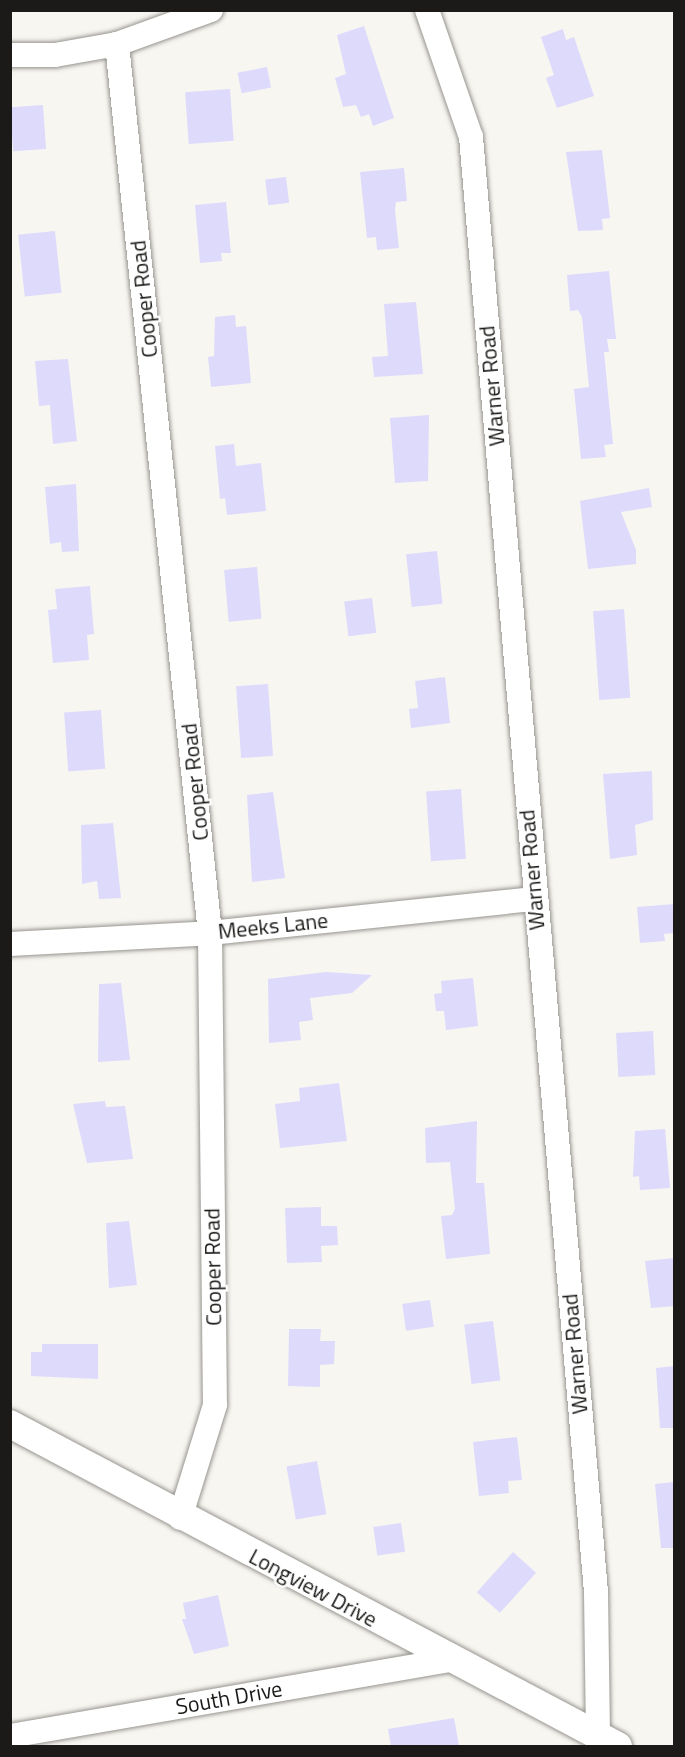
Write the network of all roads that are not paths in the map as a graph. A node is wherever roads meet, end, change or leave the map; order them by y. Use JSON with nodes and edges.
{"nodes":[{"id":1,"x":211,"y":10,"type":"edge"},
{"id":2,"x":427,"y":10,"type":"edge"},
{"id":3,"x":117,"y":44,"type":"junction"},
{"id":4,"x":10,"y":55,"type":"edge"},
{"id":5,"x":534,"y":899,"type":"junction"},
{"id":6,"x":210,"y":933,"type":"junction"},
{"id":7,"x":10,"y":944,"type":"edge"},
{"id":8,"x":10,"y":1425,"type":"edge"},
{"id":9,"x":180,"y":1518,"type":"junction"},
{"id":10,"x":448,"y":1660,"type":"junction"},
{"id":11,"x":10,"y":1736,"type":"edge"},
{"id":12,"x":608,"y":1742,"type":"edge"}],
"edges":[{"from":1,"to":3,"type":"street"},
{"from":2,"to":5,"type":"street","name":"Warner Road"},
{"from":3,"to":4,"type":"street"},
{"from":3,"to":6,"type":"street","name":"Cooper Road"},
{"from":5,"to":6,"type":"street","name":"Meeks Lane"},
{"from":5,"to":12,"type":"street","name":"Warner Road"},
{"from":6,"to":7,"type":"street","name":"Meeks Lane"},
{"from":6,"to":9,"type":"street","name":"Cooper Road"},
{"from":8,"to":9,"type":"street","name":"Longview Drive"},
{"from":9,"to":10,"type":"street","name":"Longview Drive"},
{"from":10,"to":11,"type":"street","name":"South Drive"},
{"from":10,"to":12,"type":"street","name":"Longview Drive"}]}
